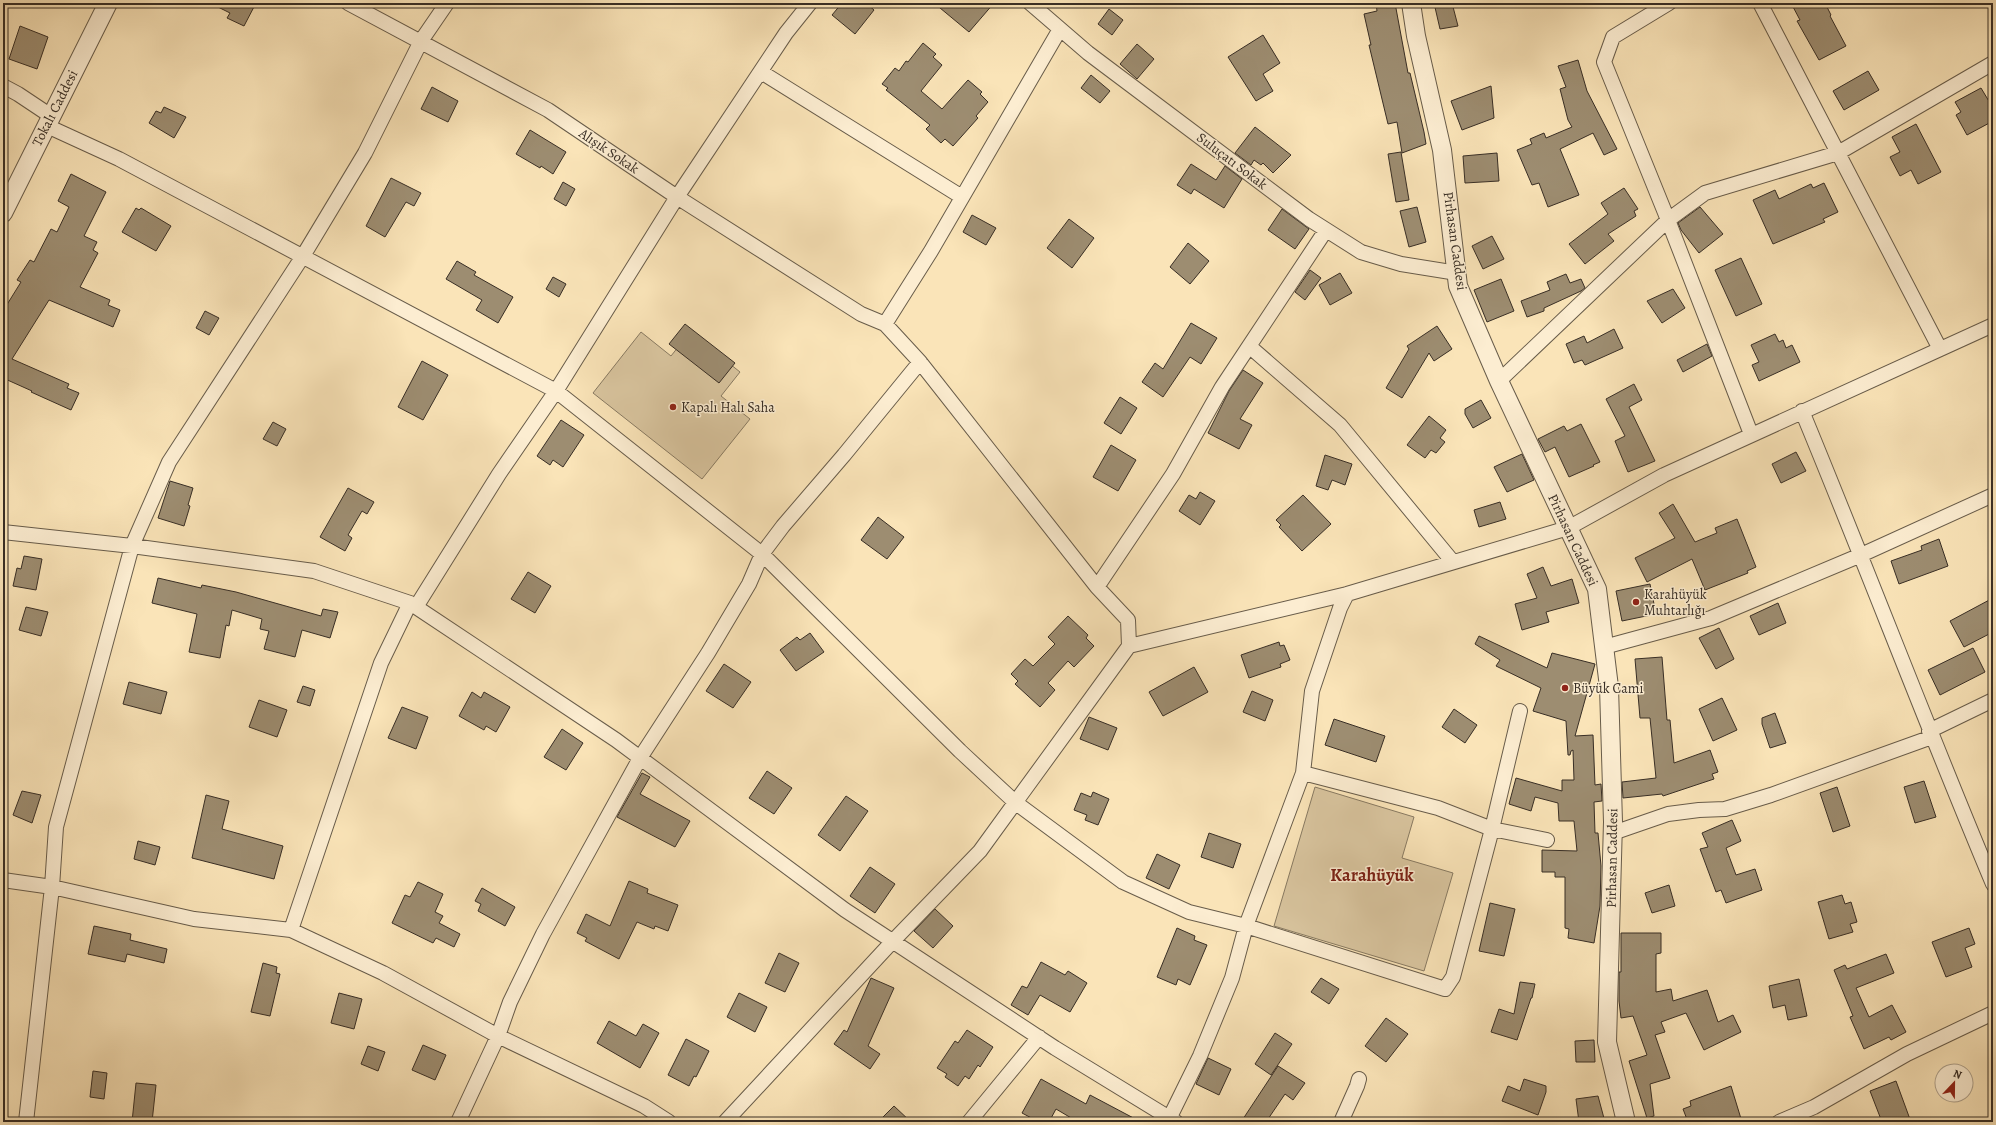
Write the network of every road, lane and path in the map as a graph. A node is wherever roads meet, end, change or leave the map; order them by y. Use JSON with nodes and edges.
{"nodes":[{"id":1,"x":108,"y":3,"type":"edge"},
{"id":2,"x":348,"y":3,"type":"edge"},
{"id":3,"x":447,"y":3,"type":"edge"},
{"id":4,"x":810,"y":3,"type":"edge"},
{"id":5,"x":1030,"y":3,"type":"edge"},
{"id":6,"x":1411,"y":3,"type":"edge"},
{"id":7,"x":1668,"y":3,"type":"edge"},
{"id":8,"x":1760,"y":3,"type":"edge"},
{"id":9,"x":1060,"y":29,"type":"junction"},
{"id":10,"x":421,"y":41,"type":"junction"},
{"id":11,"x":1993,"y":62,"type":"edge"},
{"id":12,"x":760,"y":72,"type":"junction"},
{"id":13,"x":3,"y":86,"type":"edge"},
{"id":14,"x":49,"y":121,"type":"junction"},
{"id":15,"x":1838,"y":153,"type":"junction"},
{"id":16,"x":677,"y":197,"type":"junction"},
{"id":17,"x":962,"y":197,"type":"junction"},
{"id":18,"x":3,"y":214,"type":"edge"},
{"id":19,"x":1668,"y":220,"type":"junction"},
{"id":20,"x":1326,"y":230,"type":"junction"},
{"id":21,"x":303,"y":256,"type":"junction"},
{"id":22,"x":1457,"y":273,"type":"junction"},
{"id":23,"x":885,"y":324,"type":"junction"},
{"id":24,"x":1993,"y":325,"type":"edge"},
{"id":25,"x":1249,"y":346,"type":"junction"},
{"id":26,"x":1940,"y":349,"type":"junction"},
{"id":27,"x":920,"y":362,"type":"junction"},
{"id":28,"x":1499,"y":380,"type":"junction"},
{"id":29,"x":556,"y":391,"type":"junction"},
{"id":30,"x":1802,"y":411,"type":"junction"},
{"id":31,"x":1751,"y":434,"type":"junction"},
{"id":32,"x":1993,"y":495,"type":"edge"},
{"id":33,"x":1568,"y":528,"type":"junction"},
{"id":34,"x":3,"y":532,"type":"edge"},
{"id":35,"x":132,"y":546,"type":"junction"},
{"id":36,"x":762,"y":554,"type":"junction"},
{"id":37,"x":1861,"y":555,"type":"junction"},
{"id":38,"x":1453,"y":562,"type":"junction"},
{"id":39,"x":1097,"y":587,"type":"junction"},
{"id":40,"x":1347,"y":594,"type":"junction"},
{"id":41,"x":413,"y":605,"type":"junction"},
{"id":42,"x":1129,"y":646,"type":"junction"},
{"id":43,"x":1604,"y":647,"type":"junction"},
{"id":44,"x":1993,"y":700,"type":"edge"},
{"id":45,"x":1520,"y":710,"type":"dead end"},
{"id":46,"x":1931,"y":734,"type":"junction"},
{"id":47,"x":640,"y":758,"type":"junction"},
{"id":48,"x":1303,"y":773,"type":"junction"},
{"id":49,"x":1016,"y":803,"type":"junction"},
{"id":50,"x":1492,"y":829,"type":"junction"},
{"id":51,"x":1613,"y":833,"type":"junction"},
{"id":52,"x":1547,"y":840,"type":"dead end"},
{"id":53,"x":3,"y":880,"type":"edge"},
{"id":54,"x":1993,"y":884,"type":"edge"},
{"id":55,"x":52,"y":886,"type":"junction"},
{"id":56,"x":1246,"y":926,"type":"junction"},
{"id":57,"x":291,"y":930,"type":"junction"},
{"id":58,"x":892,"y":942,"type":"junction"},
{"id":59,"x":1993,"y":1013,"type":"edge"},
{"id":60,"x":498,"y":1036,"type":"junction"},
{"id":61,"x":1039,"y":1037,"type":"junction"},
{"id":62,"x":1359,"y":1079,"type":"dead end"},
{"id":63,"x":1173,"y":1120,"type":"edge"},
{"id":64,"x":26,"y":1122,"type":"edge"},
{"id":65,"x":458,"y":1122,"type":"edge"},
{"id":66,"x":668,"y":1122,"type":"edge"},
{"id":67,"x":725,"y":1122,"type":"edge"},
{"id":68,"x":969,"y":1122,"type":"edge"},
{"id":69,"x":1341,"y":1122,"type":"edge"},
{"id":70,"x":1626,"y":1122,"type":"edge"},
{"id":71,"x":1779,"y":1122,"type":"edge"}],
"edges":[{"from":1,"to":14,"type":"street","name":"Tokalı Caddesi"},
{"from":2,"to":10,"type":"street","name":"Alışık Sokak"},
{"from":3,"to":10,"type":"street"},
{"from":4,"to":12,"type":"street"},
{"from":5,"to":9,"type":"street","name":"Suluçatı Sokak"},
{"from":6,"to":22,"type":"street","name":"Pirhasan Caddesi"},
{"from":7,"to":19,"type":"street"},
{"from":8,"to":15,"type":"street"},
{"from":9,"to":17,"type":"street"},
{"from":9,"to":20,"type":"street","name":"Suluçatı Sokak"},
{"from":10,"to":16,"type":"street","name":"Alışık Sokak"},
{"from":10,"to":21,"type":"street"},
{"from":11,"to":15,"type":"street"},
{"from":12,"to":16,"type":"street"},
{"from":12,"to":17,"type":"street"},
{"from":13,"to":14,"type":"street"},
{"from":14,"to":18,"type":"street","name":"Tokalı Caddesi"},
{"from":14,"to":21,"type":"street"},
{"from":15,"to":19,"type":"street"},
{"from":15,"to":26,"type":"street"},
{"from":16,"to":23,"type":"street","name":"Alışık Sokak"},
{"from":16,"to":29,"type":"street"},
{"from":17,"to":23,"type":"street"},
{"from":19,"to":28,"type":"street"},
{"from":19,"to":31,"type":"street"},
{"from":20,"to":22,"type":"street","name":"Suluçatı Sokak"},
{"from":20,"to":25,"type":"street"},
{"from":21,"to":29,"type":"street"},
{"from":21,"to":35,"type":"street"},
{"from":22,"to":28,"type":"street","name":"Pirhasan Caddesi"},
{"from":23,"to":27,"type":"street"},
{"from":24,"to":26,"type":"street"},
{"from":25,"to":38,"type":"street"},
{"from":25,"to":39,"type":"street"},
{"from":26,"to":30,"type":"street"},
{"from":27,"to":36,"type":"street"},
{"from":27,"to":39,"type":"street"},
{"from":28,"to":33,"type":"street","name":"Pirhasan Caddesi"},
{"from":29,"to":36,"type":"street"},
{"from":29,"to":41,"type":"street"},
{"from":30,"to":31,"type":"street"},
{"from":30,"to":37,"type":"street"},
{"from":31,"to":33,"type":"street"},
{"from":32,"to":37,"type":"street"},
{"from":33,"to":38,"type":"street"},
{"from":33,"to":43,"type":"street","name":"Pirhasan Caddesi"},
{"from":34,"to":35,"type":"street"},
{"from":35,"to":41,"type":"street"},
{"from":35,"to":55,"type":"street"},
{"from":36,"to":47,"type":"street"},
{"from":36,"to":49,"type":"street"},
{"from":37,"to":43,"type":"street"},
{"from":37,"to":46,"type":"street"},
{"from":38,"to":40,"type":"street"},
{"from":39,"to":42,"type":"street"},
{"from":40,"to":42,"type":"street"},
{"from":40,"to":48,"type":"street"},
{"from":41,"to":47,"type":"street"},
{"from":41,"to":57,"type":"street"},
{"from":42,"to":49,"type":"street"},
{"from":43,"to":51,"type":"street","name":"Pirhasan Caddesi"},
{"from":44,"to":46,"type":"street"},
{"from":45,"to":50,"type":"street"},
{"from":46,"to":51,"type":"street"},
{"from":46,"to":54,"type":"street"},
{"from":47,"to":58,"type":"street"},
{"from":47,"to":60,"type":"street"},
{"from":48,"to":50,"type":"street"},
{"from":48,"to":56,"type":"street"},
{"from":49,"to":56,"type":"street"},
{"from":49,"to":58,"type":"street"},
{"from":50,"to":52,"type":"street"},
{"from":50,"to":56,"type":"street"},
{"from":51,"to":70,"type":"street","name":"Pirhasan Caddesi"},
{"from":53,"to":55,"type":"street"},
{"from":55,"to":57,"type":"street"},
{"from":55,"to":64,"type":"street"},
{"from":56,"to":63,"type":"street"},
{"from":57,"to":60,"type":"street"},
{"from":58,"to":61,"type":"street"},
{"from":58,"to":67,"type":"street"},
{"from":59,"to":71,"type":"street"},
{"from":60,"to":65,"type":"street"},
{"from":60,"to":66,"type":"street"},
{"from":61,"to":63,"type":"street"},
{"from":61,"to":68,"type":"street"},
{"from":62,"to":69,"type":"street"}]}
